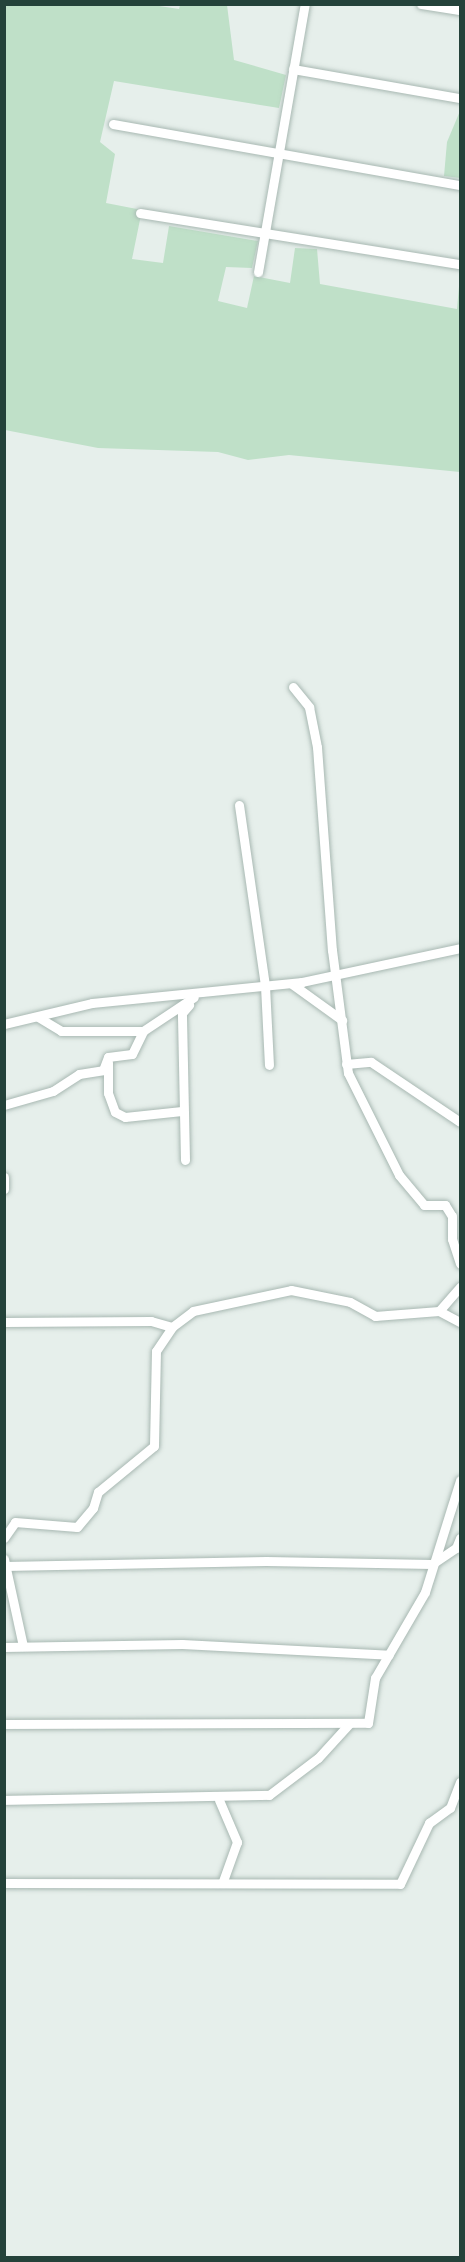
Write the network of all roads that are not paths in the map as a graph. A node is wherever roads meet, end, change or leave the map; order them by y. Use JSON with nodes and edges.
{"nodes":[{"id":1,"x":305,"y":4,"type":"edge"},
{"id":2,"x":421,"y":4,"type":"edge"},
{"id":3,"x":460,"y":10,"type":"edge"},
{"id":4,"x":294,"y":69,"type":"junction"},
{"id":5,"x":460,"y":98,"type":"edge"},
{"id":6,"x":113,"y":124,"type":"dead end"},
{"id":7,"x":279,"y":153,"type":"junction"},
{"id":8,"x":460,"y":185,"type":"edge"},
{"id":9,"x":140,"y":213,"type":"dead end"},
{"id":10,"x":265,"y":235,"type":"junction"},
{"id":11,"x":460,"y":264,"type":"edge"},
{"id":12,"x":258,"y":272,"type":"dead end"},
{"id":13,"x":294,"y":687,"type":"dead end"},
{"id":14,"x":239,"y":805,"type":"dead end"},
{"id":15,"x":460,"y":948,"type":"edge"},
{"id":16,"x":335,"y":975,"type":"junction"},
{"id":17,"x":292,"y":984,"type":"junction"},
{"id":18,"x":265,"y":986,"type":"junction"},
{"id":19,"x":196,"y":996,"type":"junction"},
{"id":20,"x":38,"y":1017,"type":"junction"},
{"id":21,"x":342,"y":1020,"type":"junction"},
{"id":22,"x":4,"y":1024,"type":"edge"},
{"id":23,"x":143,"y":1031,"type":"junction"},
{"id":24,"x":108,"y":1057,"type":"junction"},
{"id":25,"x":346,"y":1064,"type":"junction"},
{"id":26,"x":269,"y":1065,"type":"dead end"},
{"id":27,"x":4,"y":1105,"type":"edge"},
{"id":28,"x":182,"y":1111,"type":"junction"},
{"id":29,"x":460,"y":1122,"type":"edge"},
{"id":30,"x":185,"y":1160,"type":"dead end"},
{"id":31,"x":4,"y":1177,"type":"edge"},
{"id":32,"x":4,"y":1189,"type":"edge"},
{"id":33,"x":460,"y":1264,"type":"edge"},
{"id":34,"x":460,"y":1287,"type":"edge"},
{"id":35,"x":439,"y":1311,"type":"junction"},
{"id":36,"x":4,"y":1322,"type":"edge"},
{"id":37,"x":460,"y":1322,"type":"edge"},
{"id":38,"x":171,"y":1327,"type":"junction"},
{"id":39,"x":460,"y":1480,"type":"edge"},
{"id":40,"x":4,"y":1538,"type":"edge"},
{"id":41,"x":460,"y":1538,"type":"edge"},
{"id":42,"x":5,"y":1564,"type":"edge"},
{"id":43,"x":432,"y":1564,"type":"junction"},
{"id":44,"x":23,"y":1646,"type":"junction"},
{"id":45,"x":4,"y":1647,"type":"edge"},
{"id":46,"x":389,"y":1655,"type":"junction"},
{"id":47,"x":350,"y":1723,"type":"junction"},
{"id":48,"x":4,"y":1724,"type":"edge"},
{"id":49,"x":460,"y":1782,"type":"edge"},
{"id":50,"x":4,"y":1800,"type":"edge"},
{"id":51,"x":219,"y":1800,"type":"junction"},
{"id":52,"x":223,"y":1881,"type":"junction"},
{"id":53,"x":4,"y":1883,"type":"edge"}],
"edges":[{"from":1,"to":4,"type":"street"},
{"from":2,"to":3,"type":"street"},
{"from":4,"to":5,"type":"street"},
{"from":4,"to":7,"type":"street"},
{"from":6,"to":7,"type":"street"},
{"from":7,"to":8,"type":"street"},
{"from":7,"to":10,"type":"street"},
{"from":9,"to":10,"type":"street"},
{"from":10,"to":11,"type":"street"},
{"from":10,"to":12,"type":"street"},
{"from":13,"to":16,"type":"street"},
{"from":14,"to":18,"type":"street"},
{"from":15,"to":16,"type":"street"},
{"from":16,"to":17,"type":"street"},
{"from":16,"to":21,"type":"street"},
{"from":17,"to":18,"type":"street"},
{"from":17,"to":21,"type":"street"},
{"from":18,"to":19,"type":"street"},
{"from":18,"to":26,"type":"street"},
{"from":19,"to":20,"type":"street"},
{"from":19,"to":23,"type":"street"},
{"from":19,"to":28,"type":"street"},
{"from":20,"to":22,"type":"street"},
{"from":20,"to":23,"type":"street"},
{"from":21,"to":25,"type":"street"},
{"from":23,"to":24,"type":"street"},
{"from":24,"to":27,"type":"street"},
{"from":24,"to":28,"type":"street"},
{"from":25,"to":29,"type":"street"},
{"from":25,"to":33,"type":"street"},
{"from":28,"to":30,"type":"street"},
{"from":31,"to":32,"type":"street"},
{"from":34,"to":35,"type":"street"},
{"from":35,"to":37,"type":"street"},
{"from":35,"to":38,"type":"street"},
{"from":36,"to":38,"type":"street"},
{"from":38,"to":40,"type":"street"},
{"from":39,"to":43,"type":"street"},
{"from":41,"to":43,"type":"street"},
{"from":42,"to":43,"type":"street"},
{"from":42,"to":44,"type":"street"},
{"from":43,"to":46,"type":"street"},
{"from":44,"to":45,"type":"street"},
{"from":44,"to":46,"type":"street"},
{"from":46,"to":47,"type":"street"},
{"from":47,"to":48,"type":"street"},
{"from":47,"to":51,"type":"street"},
{"from":49,"to":52,"type":"street"},
{"from":50,"to":51,"type":"street"},
{"from":51,"to":52,"type":"street"},
{"from":52,"to":53,"type":"street"}]}
